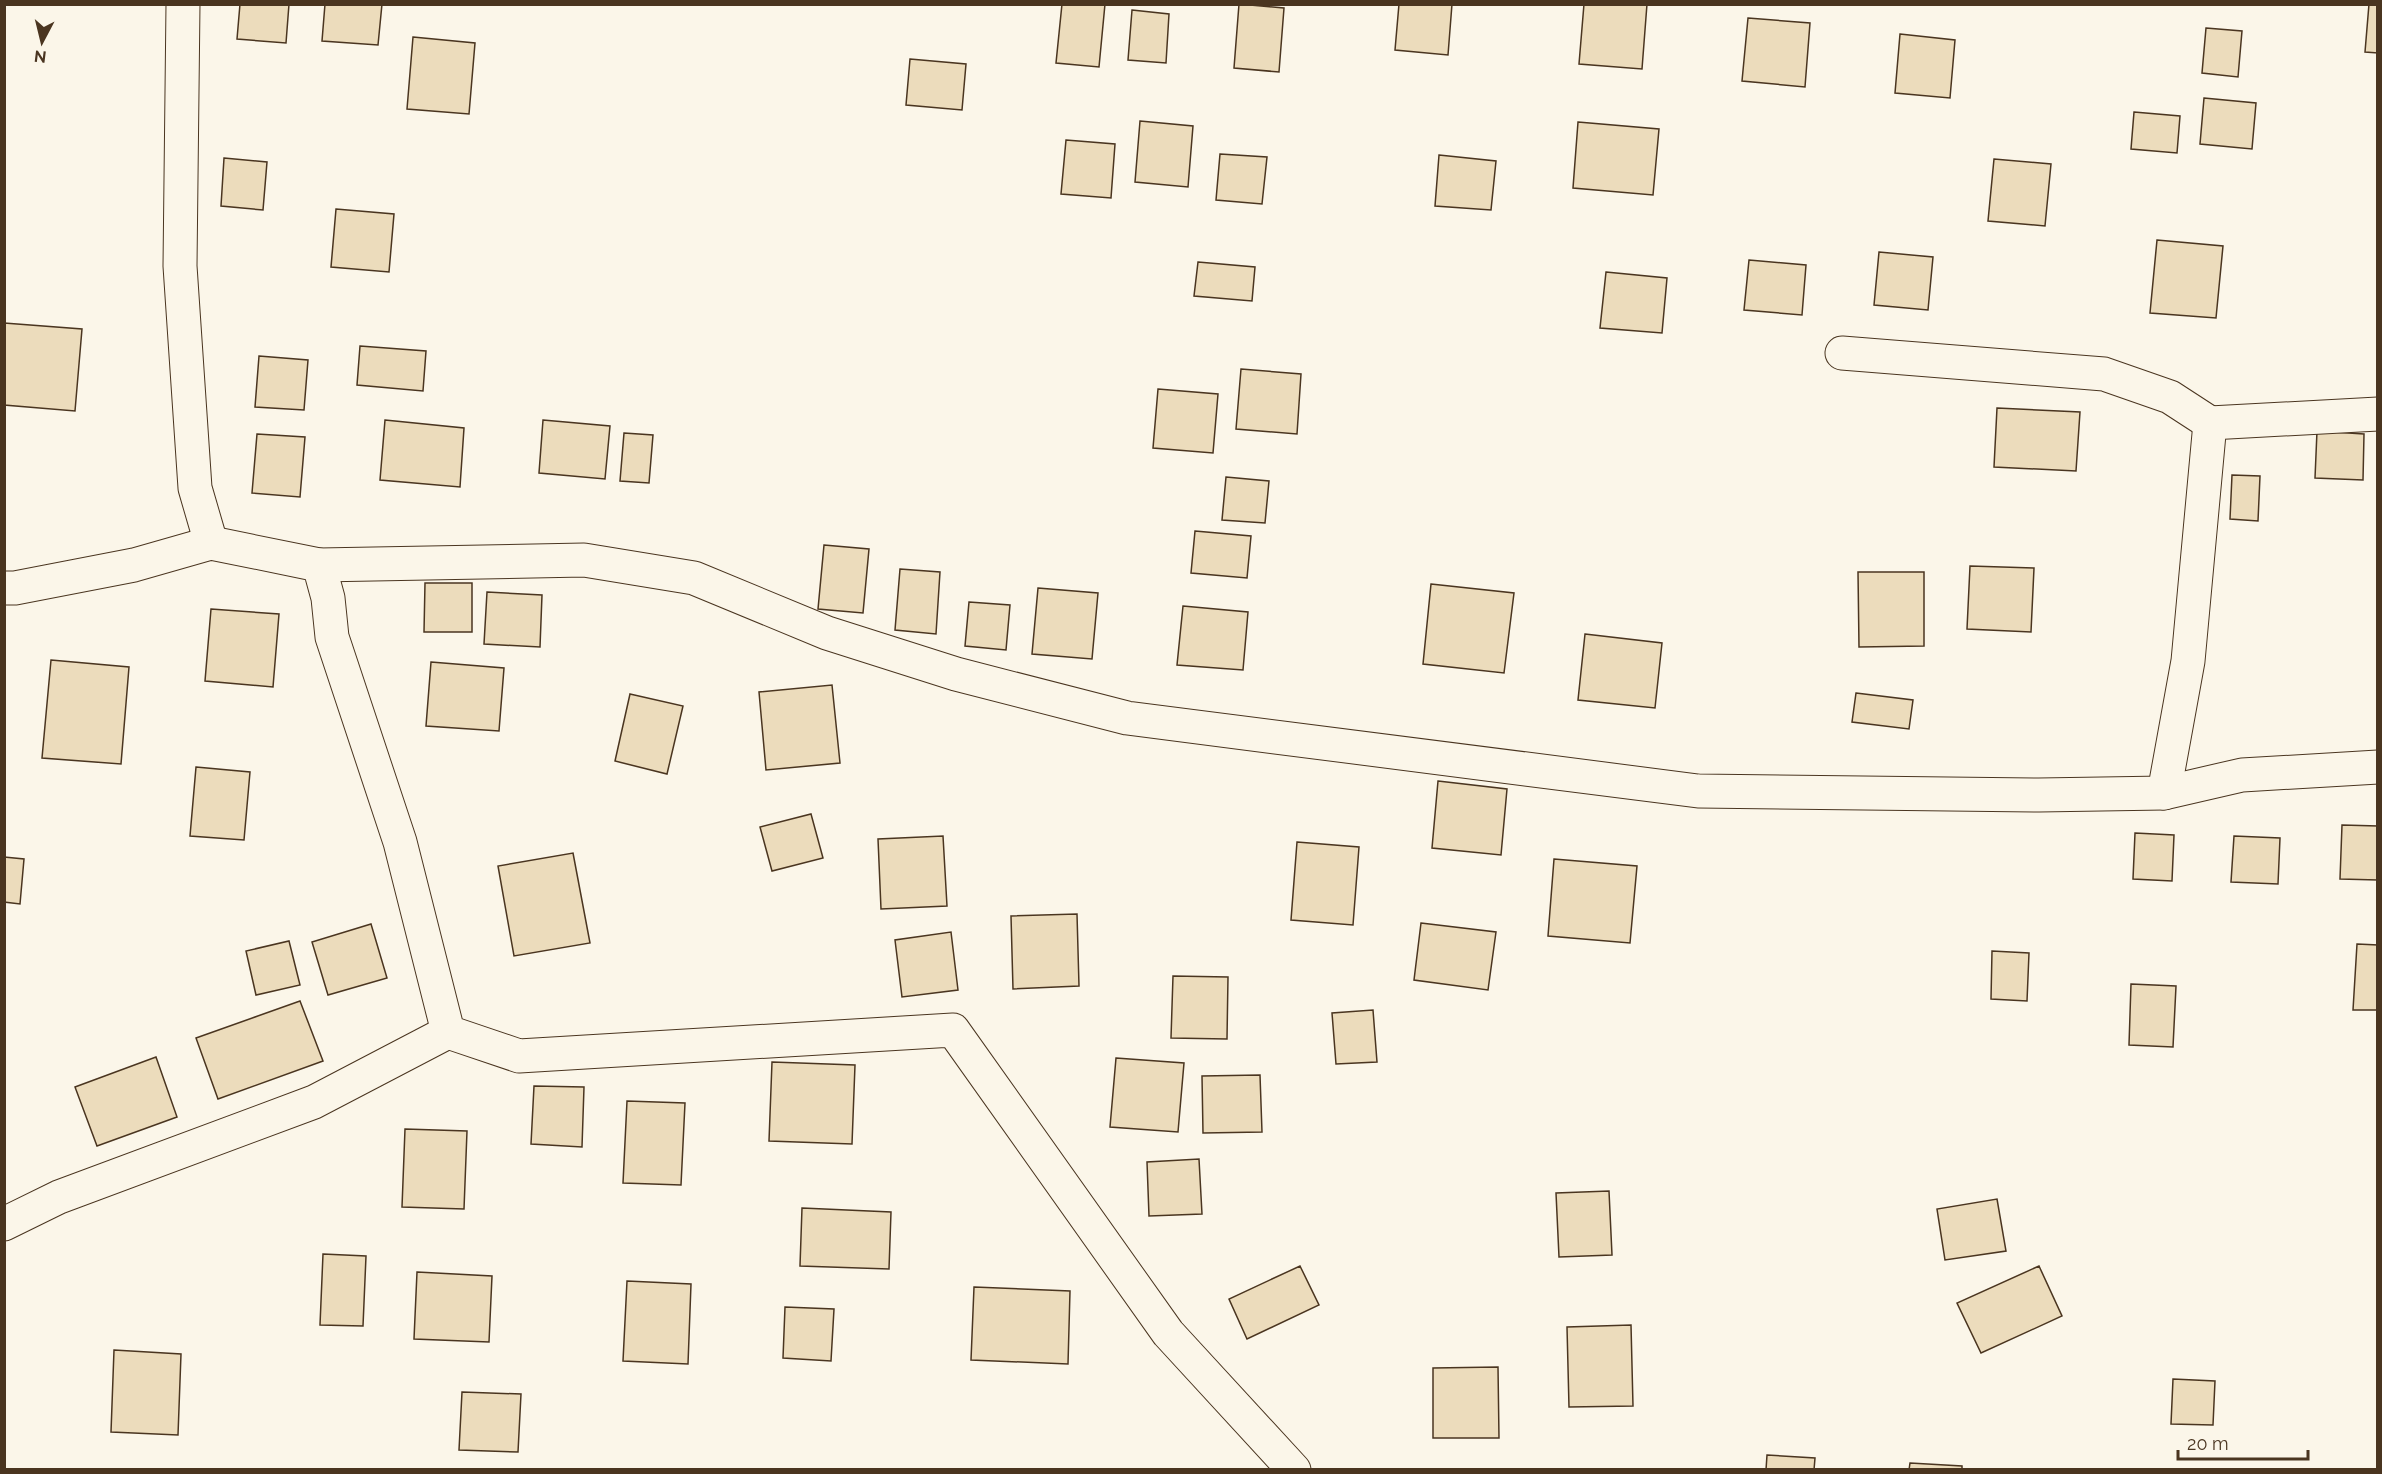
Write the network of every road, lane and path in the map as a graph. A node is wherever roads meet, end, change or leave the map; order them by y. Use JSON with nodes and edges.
{"nodes":[{"id":1,"x":183,"y":4,"type":"edge"},
{"id":2,"x":1842,"y":353,"type":"dead end"},
{"id":3,"x":2378,"y":414,"type":"edge"},
{"id":4,"x":2210,"y":423,"type":"junction"},
{"id":5,"x":211,"y":543,"type":"junction"},
{"id":6,"x":319,"y":565,"type":"junction"},
{"id":7,"x":4,"y":588,"type":"edge"},
{"id":8,"x":2378,"y":767,"type":"edge"},
{"id":9,"x":2164,"y":793,"type":"junction"},
{"id":10,"x":448,"y":1032,"type":"junction"},
{"id":11,"x":4,"y":1224,"type":"edge"},
{"id":12,"x":1294,"y":1470,"type":"edge"}],
"edges":[{"from":1,"to":5,"type":"street"},
{"from":2,"to":4,"type":"street"},
{"from":3,"to":4,"type":"street"},
{"from":4,"to":9,"type":"street"},
{"from":5,"to":6,"type":"street"},
{"from":5,"to":7,"type":"street"},
{"from":6,"to":9,"type":"street"},
{"from":6,"to":10,"type":"street"},
{"from":8,"to":9,"type":"street"},
{"from":10,"to":11,"type":"street"},
{"from":10,"to":12,"type":"street"}]}
